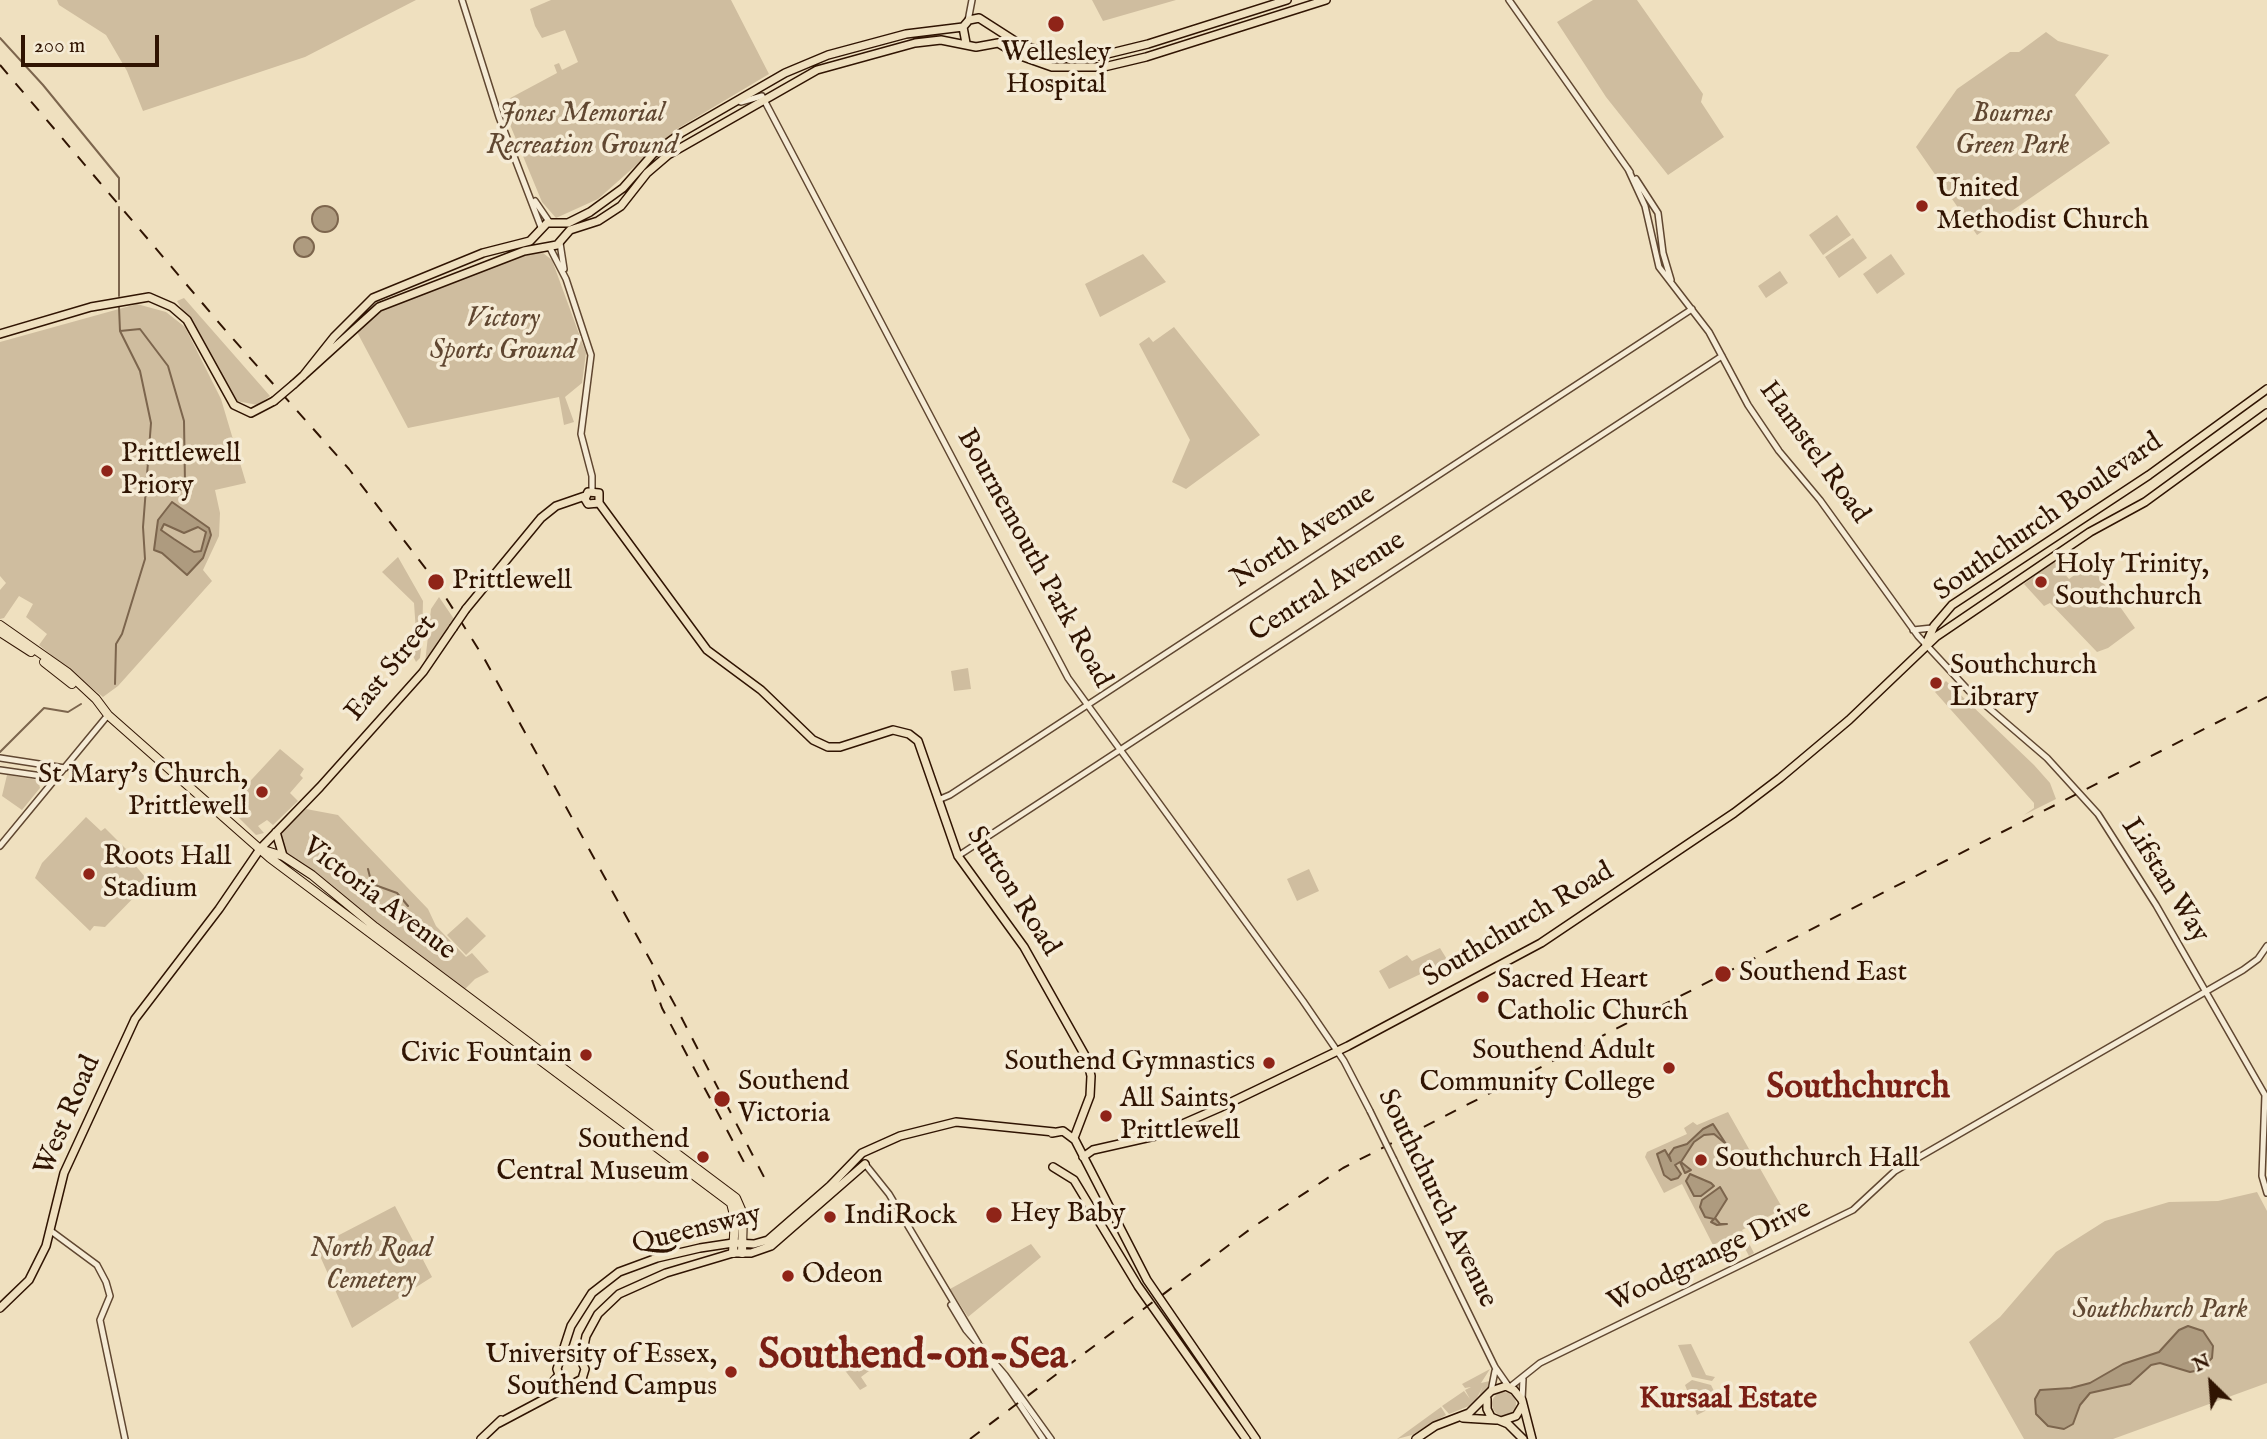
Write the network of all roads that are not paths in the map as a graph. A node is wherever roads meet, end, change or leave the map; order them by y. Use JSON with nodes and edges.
{"nodes":[{"id":1,"x":462,"y":0,"type":"edge"},
{"id":2,"x":972,"y":0,"type":"edge"},
{"id":3,"x":1287,"y":0,"type":"edge"},
{"id":4,"x":1326,"y":0,"type":"edge"},
{"id":5,"x":1511,"y":0,"type":"edge"},
{"id":6,"x":980,"y":18,"type":"junction"},
{"id":7,"x":965,"y":24,"type":"junction"},
{"id":8,"x":990,"y":26,"type":"junction"},
{"id":9,"x":966,"y":43,"type":"junction"},
{"id":10,"x":986,"y":44,"type":"junction"},
{"id":11,"x":768,"y":83,"type":"junction"},
{"id":12,"x":763,"y":98,"type":"junction"},
{"id":13,"x":722,"y":110,"type":"junction"},
{"id":14,"x":1628,"y":169,"type":"junction"},
{"id":15,"x":531,"y":196,"type":"junction"},
{"id":16,"x":554,"y":224,"type":"junction"},
{"id":17,"x":540,"y":230,"type":"junction"},
{"id":18,"x":562,"y":239,"type":"junction"},
{"id":19,"x":547,"y":247,"type":"junction"},
{"id":20,"x":566,"y":279,"type":"junction"},
{"id":21,"x":1672,"y":283,"type":"junction"},
{"id":22,"x":1692,"y":309,"type":"junction"},
{"id":23,"x":0,"y":334,"type":"edge"},
{"id":24,"x":1722,"y":356,"type":"junction"},
{"id":25,"x":303,"y":376,"type":"junction"},
{"id":26,"x":2267,"y":389,"type":"edge"},
{"id":27,"x":2267,"y":413,"type":"edge"},
{"id":28,"x":593,"y":490,"type":"junction"},
{"id":29,"x":586,"y":500,"type":"junction"},
{"id":30,"x":599,"y":503,"type":"junction"},
{"id":31,"x":0,"y":625,"type":"edge"},
{"id":32,"x":1932,"y":628,"type":"junction"},
{"id":33,"x":1913,"y":630,"type":"junction"},
{"id":34,"x":0,"y":632,"type":"edge"},
{"id":35,"x":1925,"y":644,"type":"junction"},
{"id":36,"x":99,"y":705,"type":"junction"},
{"id":37,"x":1088,"y":705,"type":"junction"},
{"id":38,"x":108,"y":715,"type":"junction"},
{"id":39,"x":1120,"y":750,"type":"junction"},
{"id":40,"x":0,"y":758,"type":"edge"},
{"id":41,"x":65,"y":768,"type":"junction"},
{"id":42,"x":0,"y":769,"type":"edge"},
{"id":43,"x":46,"y":777,"type":"junction"},
{"id":44,"x":55,"y":778,"type":"junction"},
{"id":45,"x":49,"y":786,"type":"junction"},
{"id":46,"x":938,"y":800,"type":"junction"},
{"id":47,"x":276,"y":832,"type":"junction"},
{"id":48,"x":0,"y":846,"type":"edge"},
{"id":49,"x":260,"y":849,"type":"junction"},
{"id":50,"x":283,"y":856,"type":"junction"},
{"id":51,"x":958,"y":856,"type":"junction"},
{"id":52,"x":2267,"y":946,"type":"edge"},
{"id":53,"x":2206,"y":991,"type":"junction"},
{"id":54,"x":461,"y":997,"type":"junction"},
{"id":55,"x":1336,"y":1051,"type":"junction"},
{"id":56,"x":1084,"y":1115,"type":"junction"},
{"id":57,"x":1054,"y":1132,"type":"junction"},
{"id":58,"x":1074,"y":1138,"type":"junction"},
{"id":59,"x":1083,"y":1158,"type":"junction"},
{"id":60,"x":865,"y":1164,"type":"joint"},
{"id":61,"x":1053,"y":1167,"type":"dead end"},
{"id":62,"x":2267,"y":1192,"type":"edge"},
{"id":63,"x":51,"y":1231,"type":"junction"},
{"id":64,"x":738,"y":1243,"type":"junction"},
{"id":65,"x":737,"y":1253,"type":"junction"},
{"id":66,"x":0,"y":1308,"type":"edge"},
{"id":67,"x":562,"y":1359,"type":"junction"},
{"id":68,"x":581,"y":1360,"type":"junction"},
{"id":69,"x":991,"y":1360,"type":"junction"},
{"id":70,"x":1495,"y":1367,"type":"junction"},
{"id":71,"x":558,"y":1376,"type":"junction"},
{"id":72,"x":1523,"y":1379,"type":"junction"},
{"id":73,"x":569,"y":1384,"type":"junction"},
{"id":74,"x":1509,"y":1387,"type":"junction"},
{"id":75,"x":1492,"y":1391,"type":"junction"},
{"id":76,"x":1486,"y":1399,"type":"junction"},
{"id":77,"x":1522,"y":1403,"type":"junction"},
{"id":78,"x":1458,"y":1418,"type":"junction"},
{"id":79,"x":1498,"y":1420,"type":"junction"},
{"id":80,"x":499,"y":1423,"type":"junction"},
{"id":81,"x":125,"y":1439,"type":"edge"},
{"id":82,"x":481,"y":1439,"type":"edge"},
{"id":83,"x":1043,"y":1439,"type":"edge"},
{"id":84,"x":1051,"y":1439,"type":"edge"},
{"id":85,"x":1245,"y":1439,"type":"edge"},
{"id":86,"x":1256,"y":1439,"type":"edge"},
{"id":87,"x":1416,"y":1439,"type":"edge"},
{"id":88,"x":1523,"y":1439,"type":"edge"},
{"id":89,"x":1532,"y":1439,"type":"edge"}],
"edges":[{"from":1,"to":15,"type":"street"},
{"from":2,"to":6,"type":"street"},
{"from":2,"to":7,"type":"street"},
{"from":3,"to":8,"type":"main road"},
{"from":4,"to":10,"type":"main road"},
{"from":5,"to":14,"type":"street","name":"Hamstel Road"},
{"from":6,"to":7,"type":"main road"},
{"from":6,"to":8,"type":"main road"},
{"from":7,"to":9,"type":"main road"},
{"from":7,"to":11,"type":"main road"},
{"from":8,"to":10,"type":"main road"},
{"from":9,"to":10,"type":"main road"},
{"from":9,"to":12,"type":"main road"},
{"from":11,"to":12,"type":"street"},
{"from":11,"to":13,"type":"main road"},
{"from":12,"to":13,"type":"street"},
{"from":12,"to":18,"type":"main road"},
{"from":12,"to":37,"type":"street","name":"Bournemouth Park Road"},
{"from":13,"to":16,"type":"main road"},
{"from":14,"to":21,"type":"street","name":"Hamstel Road"},
{"from":14,"to":21,"type":"street","name":"Hamstel Road"},
{"from":15,"to":16,"type":"street"},
{"from":15,"to":17,"type":"street"},
{"from":16,"to":17,"type":"main road"},
{"from":16,"to":18,"type":"main road"},
{"from":17,"to":19,"type":"main road"},
{"from":17,"to":25,"type":"main road"},
{"from":18,"to":19,"type":"main road"},
{"from":18,"to":20,"type":"street","name":"Sutton Road"},
{"from":19,"to":20,"type":"street","name":"Sutton Road"},
{"from":19,"to":25,"type":"main road"},
{"from":20,"to":28,"type":"street","name":"Sutton Road"},
{"from":21,"to":22,"type":"street","name":"Hamstel Road"},
{"from":22,"to":24,"type":"street","name":"Hamstel Road"},
{"from":22,"to":37,"type":"street","name":"North Avenue"},
{"from":23,"to":25,"type":"main road","bridge":true},
{"from":24,"to":33,"type":"street","name":"Hamstel Road"},
{"from":24,"to":39,"type":"street","name":"Central Avenue"},
{"from":26,"to":32,"type":"main road","name":"Southchurch Boulevard"},
{"from":27,"to":35,"type":"main road","name":"Southchurch Boulevard"},
{"from":28,"to":29,"type":"main road"},
{"from":28,"to":30,"type":"main road","name":"Sutton Road"},
{"from":29,"to":30,"type":"main road"},
{"from":29,"to":47,"type":"main road","name":"East Street","bridge":true},
{"from":30,"to":46,"type":"main road","name":"Sutton Road"},
{"from":31,"to":36,"type":"highway","name":"Victoria Avenue"},
{"from":32,"to":33,"type":"street"},
{"from":32,"to":35,"type":"main road","name":"Southchurch Boulevard"},
{"from":33,"to":35,"type":"street","name":"Hamstel Road"},
{"from":34,"to":36,"type":"highway","name":"Victoria Avenue"},
{"from":35,"to":53,"type":"street","name":"Lifstan Way"},
{"from":35,"to":55,"type":"main road","name":"Southchurch Road"},
{"from":36,"to":38,"type":"highway","name":"Victoria Avenue"},
{"from":37,"to":39,"type":"street","name":"Bournemouth Park Road"},
{"from":37,"to":46,"type":"street","name":"North Avenue"},
{"from":38,"to":41,"type":"street"},
{"from":38,"to":49,"type":"highway","name":"Victoria Avenue"},
{"from":39,"to":51,"type":"street","name":"Central Avenue"},
{"from":39,"to":55,"type":"street","name":"Bournemouth Park Road"},
{"from":40,"to":41,"type":"street"},
{"from":41,"to":44,"type":"street"},
{"from":42,"to":43,"type":"street"},
{"from":43,"to":44,"type":"street"},
{"from":43,"to":45,"type":"street"},
{"from":44,"to":45,"type":"street"},
{"from":45,"to":48,"type":"street"},
{"from":46,"to":51,"type":"main road","name":"Sutton Road"},
{"from":47,"to":49,"type":"main road","name":"East Street"},
{"from":47,"to":50,"type":"main road"},
{"from":49,"to":50,"type":"highway","name":"Victoria Avenue"},
{"from":49,"to":54,"type":"highway","name":"Victoria Avenue"},
{"from":49,"to":63,"type":"main road","name":"West Road"},
{"from":50,"to":54,"type":"highway","name":"Victoria Avenue"},
{"from":51,"to":56,"type":"main road","name":"Sutton Road"},
{"from":52,"to":53,"type":"street","name":"Woodgrange Drive"},
{"from":53,"to":62,"type":"street","name":"Lifstan Way"},
{"from":53,"to":72,"type":"street","name":"Woodgrange Drive"},
{"from":54,"to":64,"type":"highway","name":"Victoria Avenue"},
{"from":55,"to":59,"type":"main road","name":"Southchurch Road"},
{"from":55,"to":70,"type":"street","name":"Southchurch Avenue","bridge":true},
{"from":56,"to":57,"type":"main road"},
{"from":56,"to":58,"type":"main road","name":"Sutton Road"},
{"from":57,"to":58,"type":"main road"},
{"from":57,"to":64,"type":"main road","name":"Queensway"},
{"from":58,"to":59,"type":"main road"},
{"from":59,"to":86,"type":"main road"},
{"from":60,"to":65,"type":"main road","name":"Queensway"},
{"from":60,"to":69,"type":"street"},
{"from":61,"to":85,"type":"main road"},
{"from":63,"to":66,"type":"main road","name":"West Road"},
{"from":63,"to":81,"type":"street"},
{"from":64,"to":65,"type":"highway","name":"Victoria Avenue"},
{"from":64,"to":67,"type":"main road","name":"Queensway"},
{"from":65,"to":68,"type":"main road","name":"Queensway"},
{"from":67,"to":68,"type":"main road"},
{"from":67,"to":71,"type":"main road","name":"Queensway"},
{"from":68,"to":73,"type":"main road","name":"Queensway"},
{"from":69,"to":83,"type":"street"},
{"from":69,"to":84,"type":"street"},
{"from":70,"to":74,"type":"street","name":"Southchurch Avenue"},
{"from":70,"to":75,"type":"street"},
{"from":71,"to":73,"type":"main road"},
{"from":71,"to":80,"type":"main road"},
{"from":72,"to":74,"type":"street","name":"Woodgrange Drive"},
{"from":72,"to":77,"type":"street"},
{"from":73,"to":80,"type":"main road"},
{"from":74,"to":75,"type":"main road"},
{"from":74,"to":77,"type":"main road","name":"Southchurch Avenue"},
{"from":75,"to":76,"type":"main road"},
{"from":76,"to":78,"type":"main road"},
{"from":76,"to":79,"type":"main road"},
{"from":77,"to":79,"type":"main road"},
{"from":77,"to":89,"type":"main road","name":"Southchurch Avenue"},
{"from":78,"to":79,"type":"main road"},
{"from":78,"to":87,"type":"main road"},
{"from":79,"to":88,"type":"main road"},
{"from":80,"to":82,"type":"main road"}]}
